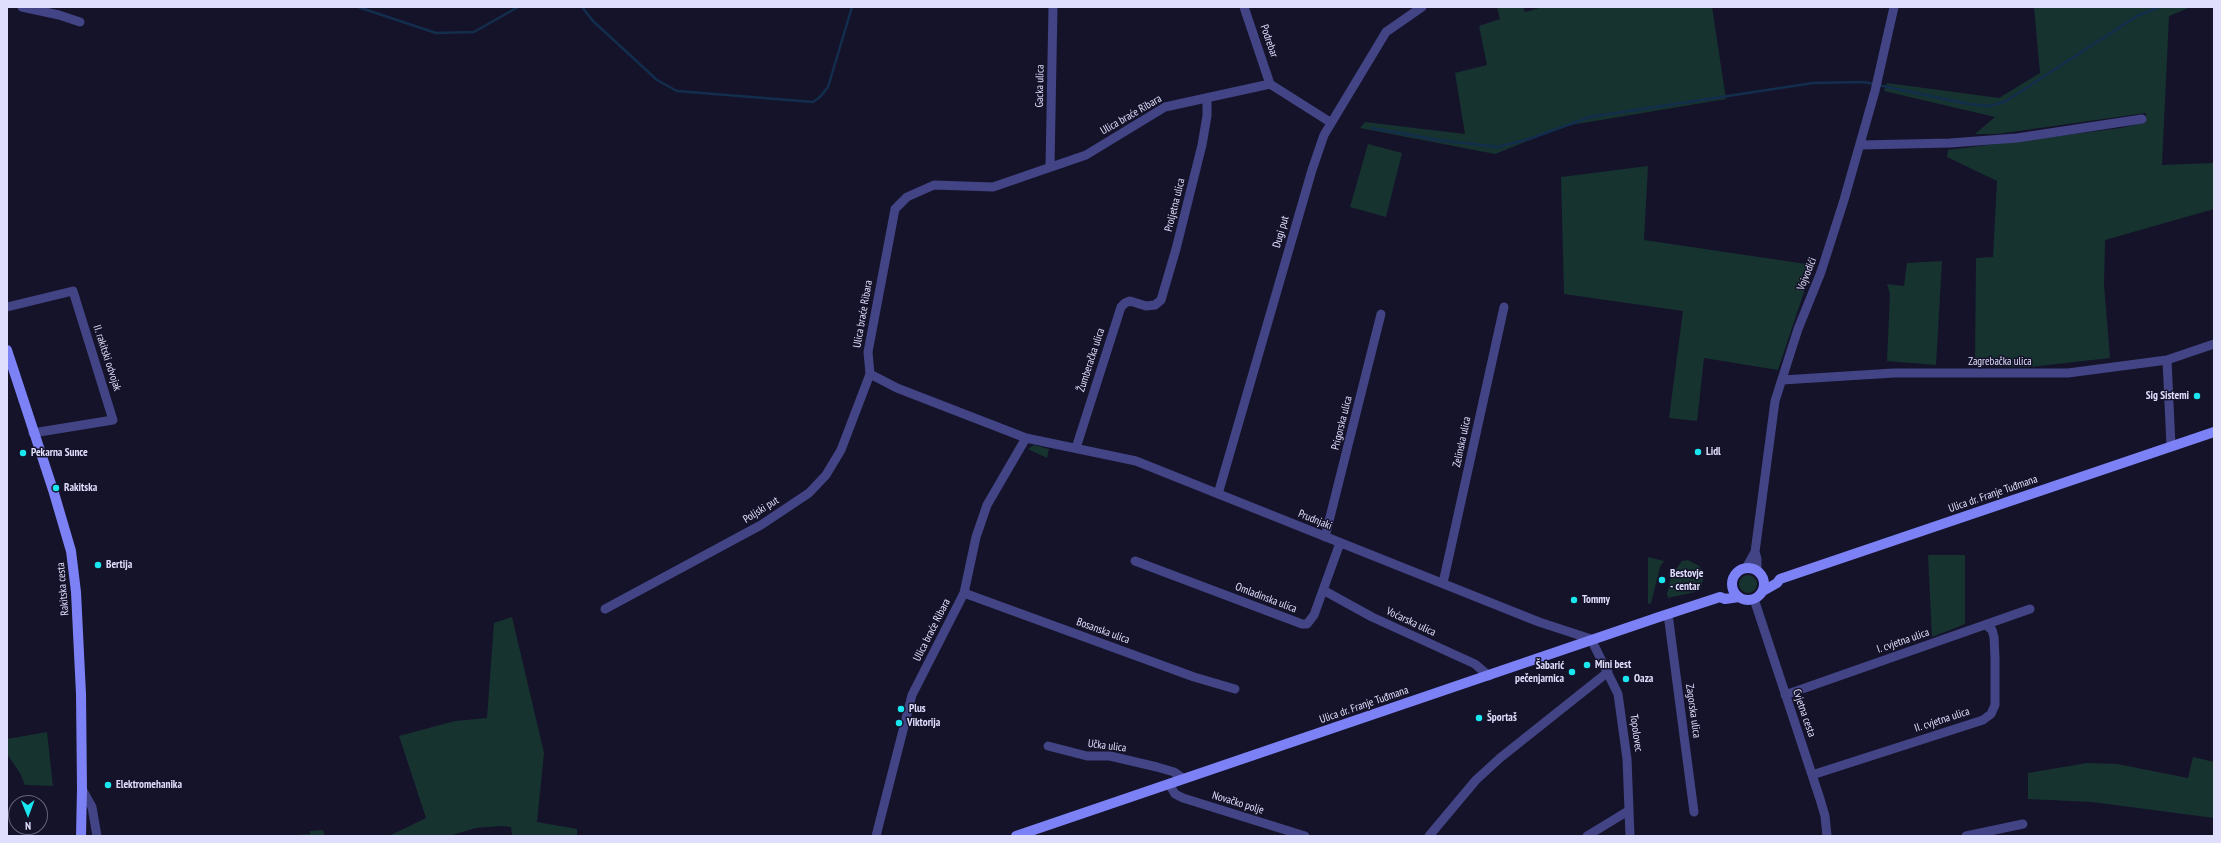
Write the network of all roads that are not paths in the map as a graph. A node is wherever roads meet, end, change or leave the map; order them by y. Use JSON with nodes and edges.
{"nodes":[{"id":1,"x":22,"y":7,"type":"edge"},
{"id":2,"x":1053,"y":7,"type":"edge"},
{"id":3,"x":1244,"y":7,"type":"edge"},
{"id":4,"x":1422,"y":7,"type":"edge"},
{"id":5,"x":1894,"y":7,"type":"edge"},
{"id":6,"x":80,"y":22,"type":"dead end"},
{"id":7,"x":1270,"y":84,"type":"junction"},
{"id":8,"x":1207,"y":98,"type":"junction"},
{"id":9,"x":2142,"y":119,"type":"dead end"},
{"id":10,"x":1330,"y":122,"type":"junction"},
{"id":11,"x":1860,"y":145,"type":"junction"},
{"id":12,"x":1050,"y":166,"type":"junction"},
{"id":13,"x":1146,"y":306,"type":"joint"},
{"id":14,"x":7,"y":307,"type":"edge"},
{"id":15,"x":1504,"y":307,"type":"dead end"},
{"id":16,"x":1381,"y":314,"type":"dead end"},
{"id":17,"x":2214,"y":344,"type":"edge"},
{"id":18,"x":7,"y":350,"type":"edge"},
{"id":19,"x":2167,"y":360,"type":"junction"},
{"id":20,"x":870,"y":374,"type":"junction"},
{"id":21,"x":1782,"y":380,"type":"junction"},
{"id":22,"x":2214,"y":432,"type":"edge"},
{"id":23,"x":33,"y":433,"type":"junction"},
{"id":24,"x":1026,"y":438,"type":"junction"},
{"id":25,"x":2171,"y":446,"type":"junction"},
{"id":26,"x":1076,"y":448,"type":"junction"},
{"id":27,"x":1218,"y":494,"type":"junction"},
{"id":28,"x":1325,"y":537,"type":"junction"},
{"id":29,"x":1340,"y":543,"type":"junction"},
{"id":30,"x":1755,"y":552,"type":"junction"},
{"id":31,"x":1135,"y":560,"type":"dead end"},
{"id":32,"x":1746,"y":568,"type":"junction"},
{"id":33,"x":1759,"y":573,"type":"junction"},
{"id":34,"x":1780,"y":579,"type":"junction"},
{"id":35,"x":1733,"y":580,"type":"junction"},
{"id":36,"x":1443,"y":583,"type":"junction"},
{"id":37,"x":1323,"y":590,"type":"junction"},
{"id":38,"x":1763,"y":591,"type":"junction"},
{"id":39,"x":964,"y":593,"type":"junction"},
{"id":40,"x":1720,"y":597,"type":"junction"},
{"id":41,"x":1739,"y":597,"type":"junction"},
{"id":42,"x":1754,"y":599,"type":"junction"},
{"id":43,"x":605,"y":609,"type":"dead end"},
{"id":44,"x":2030,"y":609,"type":"dead end"},
{"id":45,"x":1668,"y":614,"type":"junction"},
{"id":46,"x":1986,"y":625,"type":"junction"},
{"id":47,"x":1591,"y":640,"type":"junction"},
{"id":48,"x":1608,"y":672,"type":"junction"},
{"id":49,"x":1489,"y":676,"type":"junction"},
{"id":50,"x":1235,"y":689,"type":"dead end"},
{"id":51,"x":1784,"y":695,"type":"junction"},
{"id":52,"x":1048,"y":746,"type":"dead end"},
{"id":53,"x":1812,"y":775,"type":"junction"},
{"id":54,"x":1184,"y":779,"type":"junction"},
{"id":55,"x":1169,"y":784,"type":"junction"},
{"id":56,"x":82,"y":789,"type":"junction"},
{"id":57,"x":1628,"y":811,"type":"junction"},
{"id":58,"x":1694,"y":812,"type":"dead end"},
{"id":59,"x":2023,"y":824,"type":"dead end"},
{"id":60,"x":81,"y":836,"type":"edge"},
{"id":61,"x":97,"y":836,"type":"edge"},
{"id":62,"x":876,"y":836,"type":"edge"},
{"id":63,"x":1016,"y":836,"type":"edge"},
{"id":64,"x":1305,"y":836,"type":"edge"},
{"id":65,"x":1430,"y":836,"type":"edge"},
{"id":66,"x":1587,"y":836,"type":"edge"},
{"id":67,"x":1630,"y":836,"type":"edge"},
{"id":68,"x":1828,"y":836,"type":"edge"},
{"id":69,"x":1966,"y":836,"type":"edge"}],
"edges":[{"from":1,"to":6,"type":"street"},
{"from":2,"to":12,"type":"street","name":"Gacka ulica"},
{"from":3,"to":7,"type":"street","name":"Podrebar"},
{"from":4,"to":10,"type":"street","name":"Dugi put"},
{"from":5,"to":11,"type":"street","name":"Vojvodići"},
{"from":7,"to":8,"type":"street","name":"Ulica braće Ribara"},
{"from":7,"to":10,"type":"street"},
{"from":8,"to":12,"type":"street","name":"Ulica braće Ribara"},
{"from":8,"to":13,"type":"street","name":"Proljetna ulica"},
{"from":9,"to":11,"type":"street"},
{"from":10,"to":27,"type":"street","name":"Dugi put"},
{"from":11,"to":21,"type":"street","name":"Vojvodići"},
{"from":12,"to":20,"type":"street","name":"Ulica braće Ribara"},
{"from":13,"to":26,"type":"street","name":"Žumberačka ulica"},
{"from":14,"to":23,"type":"street","name":"II. rakitski odvojak"},
{"from":15,"to":36,"type":"street","name":"Zelinska ulica"},
{"from":16,"to":28,"type":"street","name":"Prigorska ulica"},
{"from":17,"to":19,"type":"street","name":"Zagrebačka ulica"},
{"from":18,"to":23,"type":"main road","name":"Rakitska cesta"},
{"from":19,"to":21,"type":"street","name":"Zagrebačka ulica"},
{"from":19,"to":25,"type":"street"},
{"from":20,"to":24,"type":"street"},
{"from":20,"to":43,"type":"street","name":"Poljski put"},
{"from":21,"to":30,"type":"street","name":"Vojvodići"},
{"from":22,"to":25,"type":"main road","name":"Ulica dr. Franje Tuđmana"},
{"from":23,"to":56,"type":"main road","name":"Rakitska cesta"},
{"from":24,"to":26,"type":"street","name":"Prudnjaki"},
{"from":24,"to":39,"type":"street","name":"Ulica braće Ribara"},
{"from":25,"to":34,"type":"main road","name":"Ulica dr. Franje Tuđmana"},
{"from":26,"to":27,"type":"street","name":"Prudnjaki"},
{"from":27,"to":28,"type":"street","name":"Prudnjaki"},
{"from":28,"to":29,"type":"street","name":"Prudnjaki"},
{"from":29,"to":36,"type":"street","name":"Prudnjaki"},
{"from":29,"to":37,"type":"street","name":"Omladinska ulica"},
{"from":30,"to":32,"type":"street","name":"Vojvodići"},
{"from":30,"to":33,"type":"street","name":"Vojvodići"},
{"from":31,"to":37,"type":"street","name":"Omladinska ulica"},
{"from":32,"to":33,"type":"main road"},
{"from":32,"to":35,"type":"main road"},
{"from":33,"to":34,"type":"main road","name":"Ulica dr. Franje Tuđmana"},
{"from":33,"to":38,"type":"main road"},
{"from":34,"to":38,"type":"main road","name":"Ulica dr. Franje Tuđmana"},
{"from":35,"to":40,"type":"main road"},
{"from":35,"to":41,"type":"main road"},
{"from":36,"to":47,"type":"street","name":"Prudnjaki"},
{"from":37,"to":49,"type":"street","name":"Voćarska ulica"},
{"from":38,"to":42,"type":"main road"},
{"from":39,"to":50,"type":"street","name":"Bosanska ulica"},
{"from":39,"to":62,"type":"street","name":"Ulica braće Ribara"},
{"from":40,"to":41,"type":"main road","name":"Ulica dr. Franje Tuđmana"},
{"from":40,"to":45,"type":"main road","name":"Ulica dr. Franje Tuđmana"},
{"from":41,"to":42,"type":"main road"},
{"from":42,"to":51,"type":"street","name":"Cvjetna cesta"},
{"from":44,"to":46,"type":"street","name":"I. cvjetna ulica"},
{"from":45,"to":47,"type":"main road","name":"Ulica dr. Franje Tuđmana"},
{"from":45,"to":58,"type":"street","name":"Zagorska ulica"},
{"from":46,"to":51,"type":"street","name":"I. cvjetna ulica"},
{"from":46,"to":53,"type":"street","name":"II. cvjetna ulica"},
{"from":47,"to":48,"type":"street","name":"Topolovec"},
{"from":47,"to":49,"type":"main road","name":"Ulica dr. Franje Tuđmana"},
{"from":48,"to":57,"type":"street","name":"Topolovec"},
{"from":48,"to":65,"type":"street"},
{"from":49,"to":54,"type":"main road","name":"Ulica dr. Franje Tuđmana"},
{"from":51,"to":53,"type":"street","name":"Cvjetna cesta"},
{"from":52,"to":54,"type":"street","name":"Učka ulica"},
{"from":53,"to":68,"type":"street","name":"Cvjetna cesta"},
{"from":54,"to":55,"type":"main road","name":"Ulica dr. Franje Tuđmana"},
{"from":55,"to":63,"type":"main road","name":"Ulica dr. Franje Tuđmana"},
{"from":55,"to":64,"type":"street","name":"Novačko polje"},
{"from":56,"to":60,"type":"main road","name":"Rakitska cesta"},
{"from":56,"to":61,"type":"street"},
{"from":57,"to":66,"type":"street"},
{"from":57,"to":67,"type":"street","name":"Topolovec"},
{"from":59,"to":69,"type":"street"}]}
